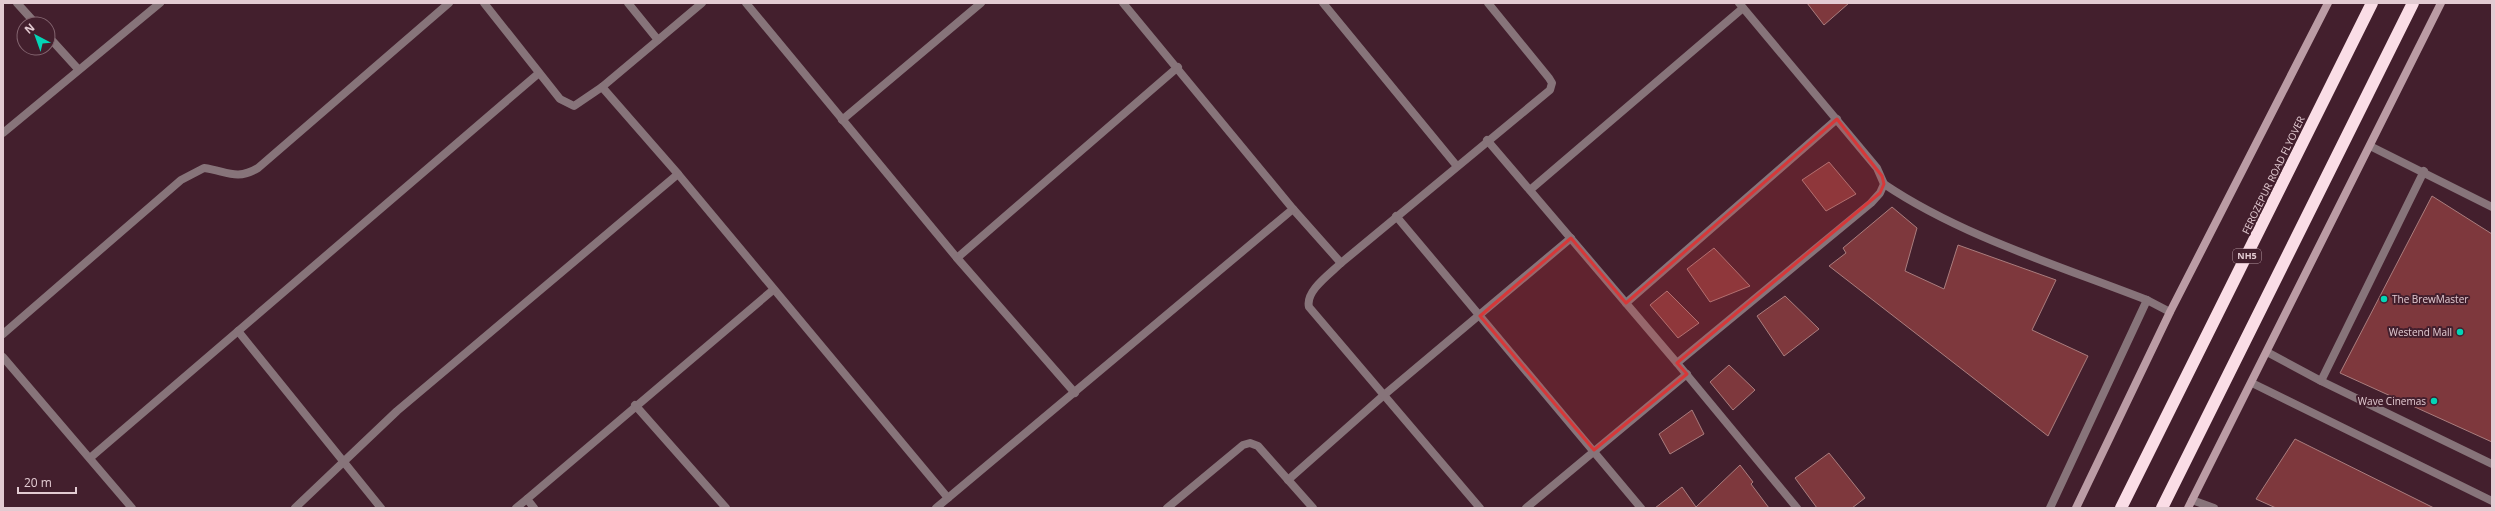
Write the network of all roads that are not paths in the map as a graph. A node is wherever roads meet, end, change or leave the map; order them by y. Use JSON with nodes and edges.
{"nodes":[{"id":1,"x":17,"y":3,"type":"edge"},
{"id":2,"x":160,"y":3,"type":"edge"},
{"id":3,"x":450,"y":3,"type":"edge"},
{"id":4,"x":484,"y":3,"type":"edge"},
{"id":5,"x":628,"y":3,"type":"edge"},
{"id":6,"x":702,"y":3,"type":"edge"},
{"id":7,"x":746,"y":3,"type":"edge"},
{"id":8,"x":981,"y":3,"type":"edge"},
{"id":9,"x":1123,"y":3,"type":"edge"},
{"id":10,"x":1323,"y":3,"type":"edge"},
{"id":11,"x":1488,"y":3,"type":"edge"},
{"id":12,"x":2328,"y":3,"type":"edge"},
{"id":13,"x":2372,"y":3,"type":"edge"},
{"id":14,"x":2413,"y":3,"type":"edge"},
{"id":15,"x":2441,"y":3,"type":"edge"},
{"id":16,"x":1741,"y":6,"type":"edge"},
{"id":17,"x":29,"y":16,"type":"edge"},
{"id":18,"x":658,"y":40,"type":"junction"},
{"id":19,"x":56,"y":45,"type":"edge"},
{"id":20,"x":1178,"y":67,"type":"junction"},
{"id":21,"x":78,"y":69,"type":"junction"},
{"id":22,"x":539,"y":73,"type":"junction"},
{"id":23,"x":602,"y":87,"type":"junction"},
{"id":24,"x":1837,"y":119,"type":"junction"},
{"id":25,"x":842,"y":120,"type":"junction"},
{"id":26,"x":3,"y":133,"type":"edge"},
{"id":27,"x":1487,"y":140,"type":"junction"},
{"id":28,"x":2370,"y":146,"type":"junction"},
{"id":29,"x":1456,"y":165,"type":"junction"},
{"id":30,"x":2424,"y":171,"type":"junction"},
{"id":31,"x":678,"y":174,"type":"junction"},
{"id":32,"x":1884,"y":184,"type":"junction"},
{"id":33,"x":1530,"y":190,"type":"junction"},
{"id":34,"x":2492,"y":207,"type":"edge"},
{"id":35,"x":1293,"y":209,"type":"junction"},
{"id":36,"x":1396,"y":216,"type":"junction"},
{"id":37,"x":1571,"y":238,"type":"junction"},
{"id":38,"x":957,"y":258,"type":"junction"},
{"id":39,"x":1341,"y":263,"type":"junction"},
{"id":40,"x":773,"y":290,"type":"junction"},
{"id":41,"x":2147,"y":300,"type":"junction"},
{"id":42,"x":1626,"y":303,"type":"junction"},
{"id":43,"x":2170,"y":312,"type":"junction"},
{"id":44,"x":1480,"y":316,"type":"junction"},
{"id":45,"x":238,"y":331,"type":"junction"},
{"id":46,"x":3,"y":334,"type":"edge"},
{"id":47,"x":2267,"y":352,"type":"junction"},
{"id":48,"x":3,"y":357,"type":"edge"},
{"id":49,"x":1677,"y":363,"type":"junction"},
{"id":50,"x":1687,"y":374,"type":"junction"},
{"id":51,"x":2321,"y":381,"type":"junction"},
{"id":52,"x":2252,"y":382,"type":"junction"},
{"id":53,"x":1075,"y":393,"type":"junction"},
{"id":54,"x":1384,"y":395,"type":"junction"},
{"id":55,"x":635,"y":405,"type":"junction"},
{"id":56,"x":1594,"y":450,"type":"junction"},
{"id":57,"x":90,"y":458,"type":"junction"},
{"id":58,"x":343,"y":463,"type":"junction"},
{"id":59,"x":2492,"y":464,"type":"edge"},
{"id":60,"x":1288,"y":480,"type":"junction"},
{"id":61,"x":948,"y":498,"type":"junction"},
{"id":62,"x":527,"y":499,"type":"junction"},
{"id":63,"x":2192,"y":500,"type":"junction"},
{"id":64,"x":2492,"y":501,"type":"edge"},
{"id":65,"x":132,"y":508,"type":"edge"},
{"id":66,"x":296,"y":508,"type":"edge"},
{"id":67,"x":381,"y":508,"type":"edge"},
{"id":68,"x":516,"y":508,"type":"edge"},
{"id":69,"x":534,"y":508,"type":"edge"},
{"id":70,"x":726,"y":508,"type":"edge"},
{"id":71,"x":936,"y":508,"type":"edge"},
{"id":72,"x":1167,"y":508,"type":"edge"},
{"id":73,"x":1313,"y":508,"type":"edge"},
{"id":74,"x":1480,"y":508,"type":"edge"},
{"id":75,"x":1526,"y":508,"type":"edge"},
{"id":76,"x":1641,"y":508,"type":"edge"},
{"id":77,"x":1797,"y":508,"type":"edge"},
{"id":78,"x":2050,"y":508,"type":"edge"},
{"id":79,"x":2076,"y":508,"type":"edge"},
{"id":80,"x":2121,"y":508,"type":"edge"},
{"id":81,"x":2162,"y":508,"type":"edge"},
{"id":82,"x":2188,"y":508,"type":"edge"},
{"id":83,"x":2214,"y":508,"type":"edge"}],
"edges":[{"from":1,"to":17,"type":"street"},
{"from":2,"to":21,"type":"street"},
{"from":3,"to":46,"type":"street"},
{"from":4,"to":22,"type":"street"},
{"from":5,"to":18,"type":"street"},
{"from":6,"to":18,"type":"street"},
{"from":7,"to":25,"type":"street"},
{"from":8,"to":25,"type":"street"},
{"from":9,"to":20,"type":"street"},
{"from":10,"to":29,"type":"street"},
{"from":11,"to":27,"type":"street"},
{"from":12,"to":43,"type":"main road"},
{"from":13,"to":80,"type":"highway","name":"FEROZEPUR ROAD FLYOVER","number":"NH5"},
{"from":14,"to":81,"type":"highway"},
{"from":15,"to":28,"type":"main road"},
{"from":16,"to":24,"type":"street"},
{"from":16,"to":33,"type":"street"},
{"from":18,"to":23,"type":"street"},
{"from":19,"to":21,"type":"street"},
{"from":20,"to":35,"type":"street"},
{"from":20,"to":38,"type":"street"},
{"from":21,"to":26,"type":"street"},
{"from":22,"to":23,"type":"street"},
{"from":22,"to":45,"type":"street"},
{"from":23,"to":31,"type":"street"},
{"from":24,"to":32,"type":"street"},
{"from":24,"to":42,"type":"street"},
{"from":25,"to":38,"type":"street"},
{"from":27,"to":29,"type":"street"},
{"from":27,"to":33,"type":"street"},
{"from":28,"to":30,"type":"street"},
{"from":28,"to":47,"type":"main road"},
{"from":29,"to":36,"type":"street"},
{"from":30,"to":34,"type":"street"},
{"from":30,"to":51,"type":"street"},
{"from":31,"to":40,"type":"street"},
{"from":31,"to":58,"type":"street"},
{"from":32,"to":41,"type":"street"},
{"from":32,"to":49,"type":"street"},
{"from":33,"to":37,"type":"street"},
{"from":35,"to":39,"type":"street"},
{"from":35,"to":53,"type":"street"},
{"from":36,"to":39,"type":"street"},
{"from":36,"to":44,"type":"street"},
{"from":37,"to":42,"type":"street"},
{"from":37,"to":44,"type":"street"},
{"from":38,"to":53,"type":"street"},
{"from":39,"to":54,"type":"street"},
{"from":40,"to":55,"type":"street"},
{"from":40,"to":61,"type":"street"},
{"from":41,"to":43,"type":"street"},
{"from":41,"to":78,"type":"street"},
{"from":42,"to":49,"type":"street"},
{"from":43,"to":79,"type":"main road"},
{"from":44,"to":54,"type":"street"},
{"from":44,"to":56,"type":"street"},
{"from":45,"to":57,"type":"street"},
{"from":45,"to":58,"type":"street"},
{"from":47,"to":51,"type":"street"},
{"from":47,"to":52,"type":"main road"},
{"from":48,"to":57,"type":"street"},
{"from":49,"to":50,"type":"street"},
{"from":50,"to":56,"type":"street"},
{"from":50,"to":77,"type":"street"},
{"from":51,"to":59,"type":"street"},
{"from":52,"to":63,"type":"main road"},
{"from":52,"to":64,"type":"street"},
{"from":53,"to":61,"type":"street"},
{"from":54,"to":60,"type":"street"},
{"from":54,"to":74,"type":"street"},
{"from":55,"to":62,"type":"street"},
{"from":55,"to":70,"type":"street"},
{"from":56,"to":75,"type":"street"},
{"from":56,"to":76,"type":"street"},
{"from":57,"to":65,"type":"street"},
{"from":58,"to":66,"type":"street"},
{"from":58,"to":67,"type":"street"},
{"from":60,"to":72,"type":"street"},
{"from":60,"to":73,"type":"street"},
{"from":61,"to":71,"type":"street"},
{"from":62,"to":68,"type":"street"},
{"from":62,"to":69,"type":"street"},
{"from":63,"to":82,"type":"main road"},
{"from":63,"to":83,"type":"street"}]}
